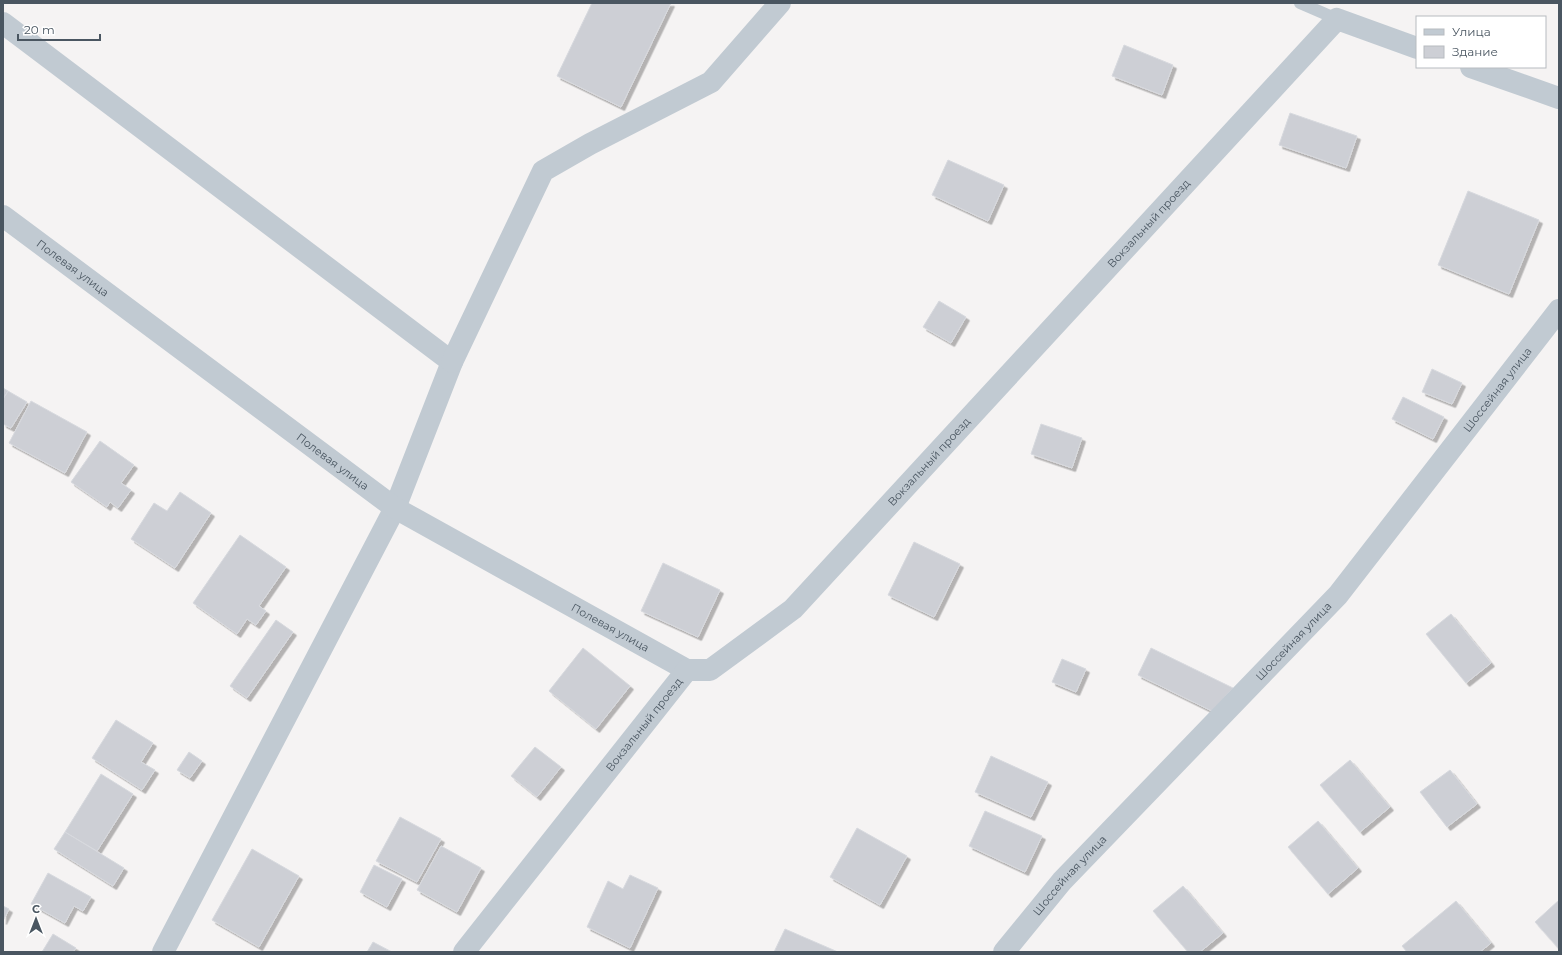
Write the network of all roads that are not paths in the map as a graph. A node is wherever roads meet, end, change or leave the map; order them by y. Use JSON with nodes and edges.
{"nodes":[{"id":1,"x":780,"y":3,"type":"edge"},
{"id":2,"x":1300,"y":3,"type":"edge"},
{"id":3,"x":1337,"y":19,"type":"junction"},
{"id":4,"x":3,"y":23,"type":"edge"},
{"id":5,"x":1416,"y":48,"type":"edge"},
{"id":6,"x":1474,"y":68,"type":"edge"},
{"id":7,"x":1559,"y":98,"type":"edge"},
{"id":8,"x":3,"y":216,"type":"edge"},
{"id":9,"x":1559,"y":310,"type":"edge"},
{"id":10,"x":452,"y":362,"type":"junction"},
{"id":11,"x":395,"y":508,"type":"junction"},
{"id":12,"x":686,"y":670,"type":"junction"},
{"id":13,"x":163,"y":952,"type":"edge"},
{"id":14,"x":464,"y":952,"type":"edge"},
{"id":15,"x":1004,"y":952,"type":"edge"}],
"edges":[{"from":1,"to":10,"type":"street"},
{"from":2,"to":3,"type":"lane"},
{"from":3,"to":5,"type":"street"},
{"from":3,"to":12,"type":"street","name":"Вокзальный проезд"},
{"from":4,"to":10,"type":"street"},
{"from":6,"to":7,"type":"street"},
{"from":8,"to":11,"type":"street","name":"Полевая улица"},
{"from":9,"to":15,"type":"street","name":"Шоссейная улица"},
{"from":10,"to":11,"type":"street"},
{"from":11,"to":12,"type":"street","name":"Полевая улица"},
{"from":11,"to":13,"type":"street"},
{"from":12,"to":14,"type":"street","name":"Вокзальный проезд"}]}
